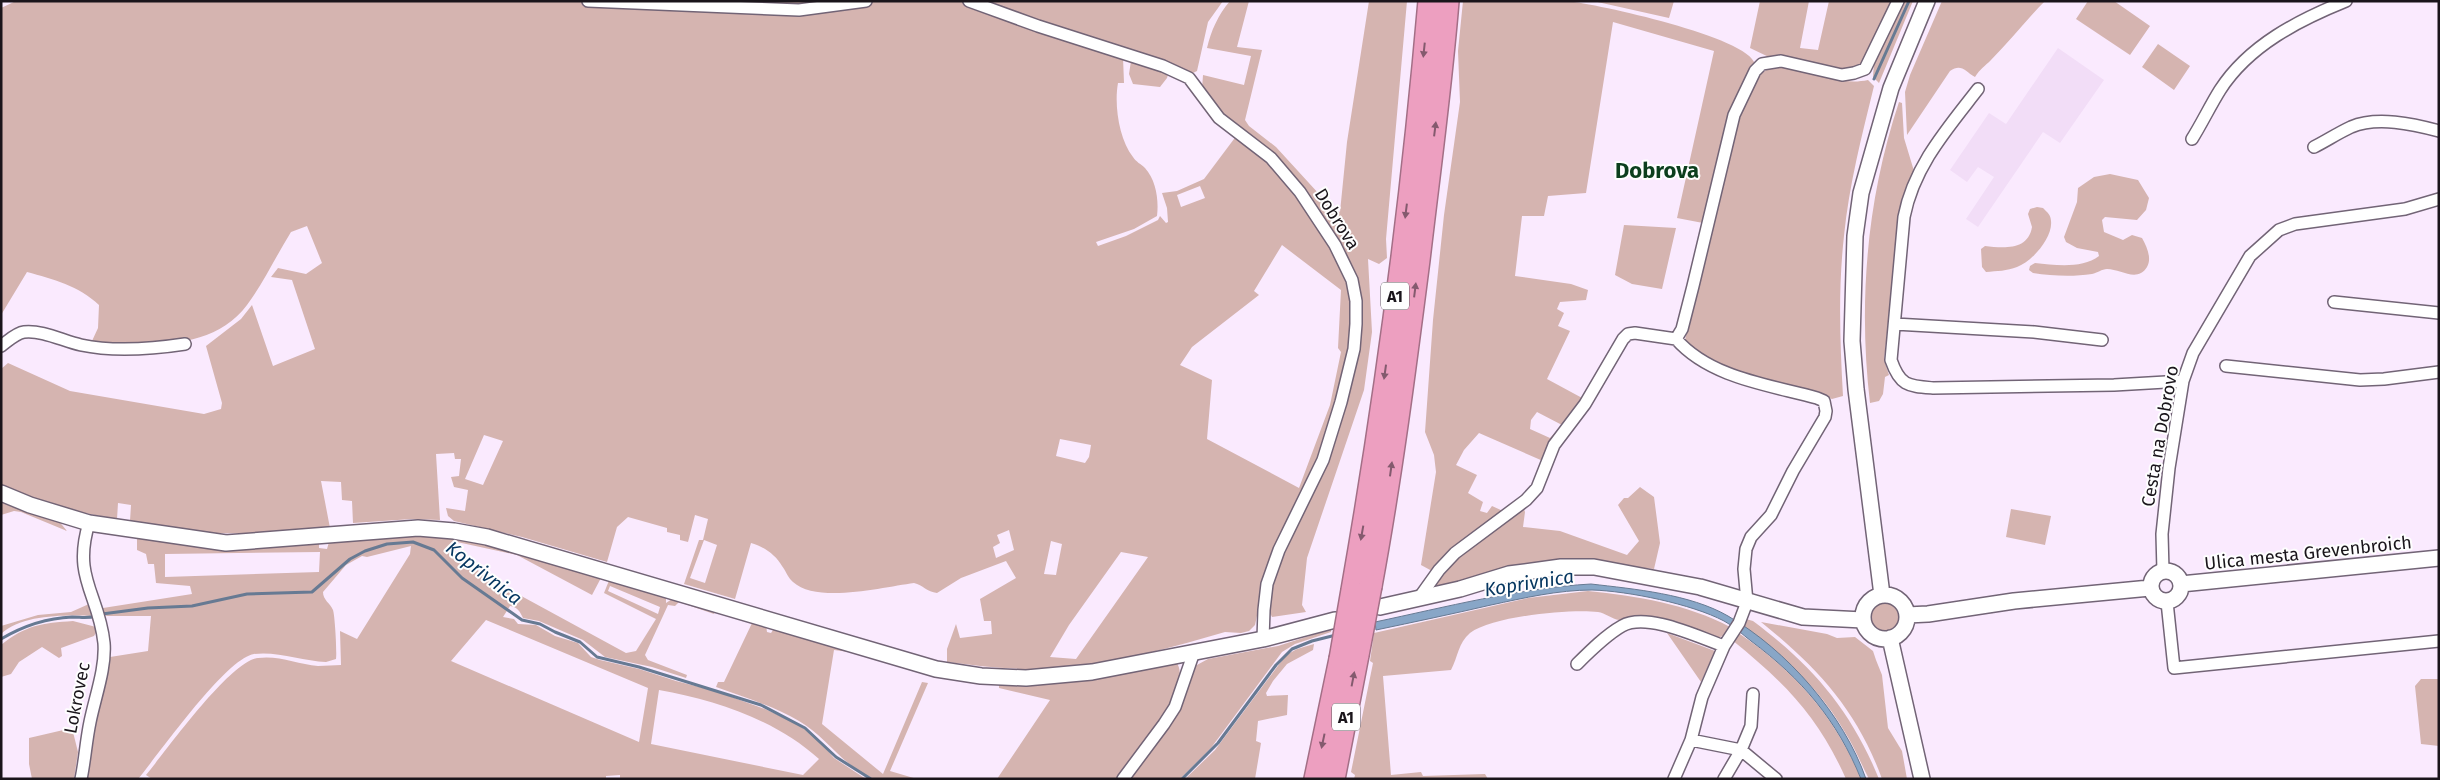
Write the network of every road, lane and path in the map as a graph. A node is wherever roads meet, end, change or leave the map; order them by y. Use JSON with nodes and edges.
{"nodes":[{"id":1,"x":588,"y":1,"type":"edge"},
{"id":2,"x":866,"y":1,"type":"edge"},
{"id":3,"x":969,"y":1,"type":"edge"},
{"id":4,"x":1429,"y":1,"type":"edge"},
{"id":5,"x":1448,"y":1,"type":"edge"},
{"id":6,"x":1898,"y":1,"type":"edge"},
{"id":7,"x":1927,"y":1,"type":"edge"},
{"id":8,"x":2346,"y":1,"type":"edge"},
{"id":9,"x":1978,"y":89,"type":"dead end"},
{"id":10,"x":2439,"y":131,"type":"edge"},
{"id":11,"x":2192,"y":139,"type":"dead end"},
{"id":12,"x":2314,"y":148,"type":"dead end"},
{"id":13,"x":2439,"y":199,"type":"edge"},
{"id":14,"x":2334,"y":302,"type":"dead end"},
{"id":15,"x":2439,"y":313,"type":"edge"},
{"id":16,"x":1895,"y":324,"type":"junction"},
{"id":17,"x":1676,"y":339,"type":"junction"},
{"id":18,"x":2102,"y":340,"type":"dead end"},
{"id":19,"x":185,"y":344,"type":"dead end"},
{"id":20,"x":1,"y":346,"type":"edge"},
{"id":21,"x":2226,"y":366,"type":"dead end"},
{"id":22,"x":2439,"y":372,"type":"edge"},
{"id":23,"x":2183,"y":381,"type":"junction"},
{"id":24,"x":1,"y":493,"type":"edge"},
{"id":25,"x":89,"y":523,"type":"junction"},
{"id":26,"x":2439,"y":558,"type":"edge"},
{"id":27,"x":2163,"y":571,"type":"junction"},
{"id":28,"x":2181,"y":584,"type":"junction"},
{"id":29,"x":1361,"y":588,"type":"junction"},
{"id":30,"x":2150,"y":588,"type":"junction"},
{"id":31,"x":1882,"y":595,"type":"junction"},
{"id":32,"x":1419,"y":598,"type":"junction"},
{"id":33,"x":1747,"y":602,"type":"junction"},
{"id":34,"x":2167,"y":602,"type":"junction"},
{"id":35,"x":1380,"y":607,"type":"dead end"},
{"id":36,"x":1907,"y":615,"type":"junction"},
{"id":37,"x":1335,"y":620,"type":"dead end"},
{"id":38,"x":1863,"y":620,"type":"junction"},
{"id":39,"x":1890,"y":638,"type":"junction"},
{"id":40,"x":1263,"y":639,"type":"junction"},
{"id":41,"x":2439,"y":641,"type":"edge"},
{"id":42,"x":1726,"y":642,"type":"junction"},
{"id":43,"x":1194,"y":652,"type":"junction"},
{"id":44,"x":1349,"y":657,"type":"junction"},
{"id":45,"x":1577,"y":664,"type":"dead end"},
{"id":46,"x":1753,"y":694,"type":"dead end"},
{"id":47,"x":1691,"y":740,"type":"junction"},
{"id":48,"x":1741,"y":750,"type":"junction"},
{"id":49,"x":81,"y":779,"type":"edge"},
{"id":50,"x":1123,"y":779,"type":"edge"},
{"id":51,"x":1315,"y":779,"type":"edge"},
{"id":52,"x":1334,"y":779,"type":"edge"},
{"id":53,"x":1674,"y":779,"type":"edge"},
{"id":54,"x":1724,"y":779,"type":"edge"},
{"id":55,"x":1776,"y":779,"type":"edge"},
{"id":56,"x":1922,"y":779,"type":"edge"}],
"edges":[{"from":1,"to":2,"type":"street"},
{"from":3,"to":40,"type":"street","name":"Dobrova"},
{"from":4,"to":29,"type":"highway","number":"A1","one_way":true},
{"from":29,"to":5,"type":"highway","number":"A1","one_way":true},
{"from":6,"to":17,"type":"street"},
{"from":7,"to":31,"type":"street"},
{"from":8,"to":11,"type":"street"},
{"from":9,"to":16,"type":"street"},
{"from":10,"to":12,"type":"street"},
{"from":13,"to":23,"type":"street","name":"Cesta na Dobrovo"},
{"from":14,"to":15,"type":"street"},
{"from":16,"to":18,"type":"street"},
{"from":16,"to":23,"type":"street"},
{"from":17,"to":32,"type":"street"},
{"from":17,"to":33,"type":"street"},
{"from":19,"to":20,"type":"street"},
{"from":21,"to":22,"type":"street"},
{"from":23,"to":27,"type":"street","name":"Cesta na Dobrovo"},
{"from":24,"to":25,"type":"street"},
{"from":25,"to":43,"type":"street"},
{"from":25,"to":49,"type":"street","name":"Lokrovec"},
{"from":26,"to":28,"type":"street","name":"Ulica mesta Grevenbroich"},
{"from":27,"to":28,"type":"street"},
{"from":27,"to":30,"type":"street"},
{"from":28,"to":34,"type":"street"},
{"from":29,"to":44,"type":"highway","number":"A1","bridge":true},
{"from":30,"to":34,"type":"street"},
{"from":30,"to":36,"type":"street"},
{"from":31,"to":36,"type":"street"},
{"from":31,"to":38,"type":"street"},
{"from":32,"to":33,"type":"street"},
{"from":32,"to":35,"type":"street"},
{"from":33,"to":38,"type":"street"},
{"from":33,"to":42,"type":"street"},
{"from":34,"to":41,"type":"street"},
{"from":36,"to":39,"type":"street"},
{"from":37,"to":40,"type":"street"},
{"from":38,"to":39,"type":"street"},
{"from":39,"to":56,"type":"street"},
{"from":40,"to":43,"type":"street"},
{"from":42,"to":45,"type":"street"},
{"from":42,"to":47,"type":"street"},
{"from":43,"to":50,"type":"street"},
{"from":44,"to":51,"type":"highway","number":"A1","one_way":true},
{"from":52,"to":44,"type":"highway","number":"A1","one_way":true},
{"from":46,"to":48,"type":"street"},
{"from":47,"to":48,"type":"street"},
{"from":47,"to":53,"type":"street"},
{"from":48,"to":54,"type":"street"},
{"from":48,"to":55,"type":"street"}]}
